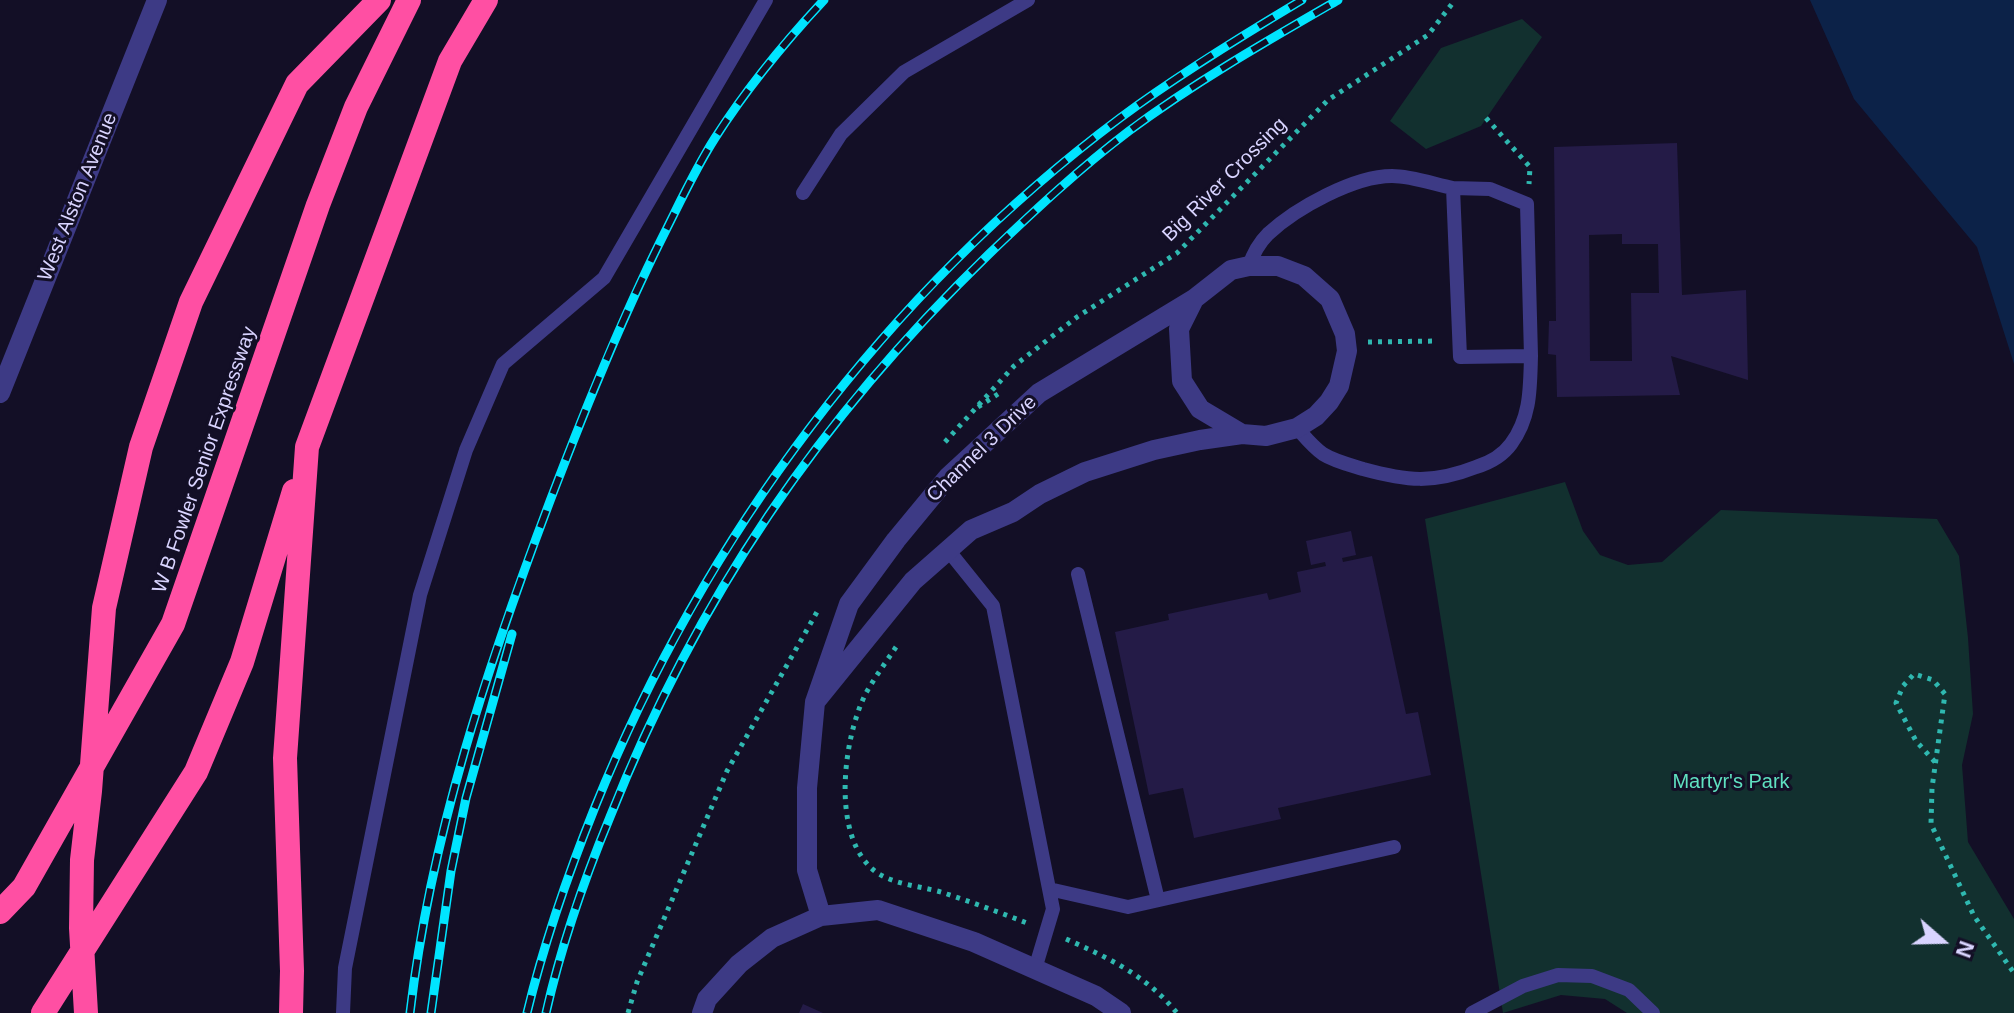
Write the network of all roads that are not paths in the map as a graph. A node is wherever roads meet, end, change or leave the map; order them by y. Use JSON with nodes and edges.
{"nodes":[{"id":1,"x":157,"y":0,"type":"edge"},
{"id":2,"x":379,"y":0,"type":"edge"},
{"id":3,"x":409,"y":0,"type":"edge"},
{"id":4,"x":486,"y":0,"type":"edge"},
{"id":5,"x":766,"y":0,"type":"edge"},
{"id":6,"x":1028,"y":0,"type":"edge"},
{"id":7,"x":1453,"y":188,"type":"junction"},
{"id":8,"x":803,"y":193,"type":"dead end"},
{"id":9,"x":1249,"y":266,"type":"junction"},
{"id":10,"x":1194,"y":299,"type":"junction"},
{"id":11,"x":1531,"y":356,"type":"junction"},
{"id":12,"x":0,"y":393,"type":"edge"},
{"id":13,"x":1297,"y":428,"type":"junction"},
{"id":14,"x":1242,"y":434,"type":"junction"},
{"id":15,"x":307,"y":447,"type":"junction"},
{"id":16,"x":948,"y":550,"type":"junction"},
{"id":17,"x":1078,"y":574,"type":"dead end"},
{"id":18,"x":815,"y":702,"type":"junction"},
{"id":19,"x":1394,"y":847,"type":"dead end"},
{"id":20,"x":1050,"y":897,"type":"junction"},
{"id":21,"x":1158,"y":900,"type":"junction"},
{"id":22,"x":0,"y":912,"type":"edge"},
{"id":23,"x":821,"y":916,"type":"junction"},
{"id":24,"x":1035,"y":969,"type":"junction"},
{"id":25,"x":43,"y":1013,"type":"edge"},
{"id":26,"x":86,"y":1013,"type":"edge"},
{"id":27,"x":291,"y":1013,"type":"edge"},
{"id":28,"x":343,"y":1013,"type":"edge"},
{"id":29,"x":702,"y":1013,"type":"edge"},
{"id":30,"x":1121,"y":1013,"type":"edge"},
{"id":31,"x":1472,"y":1013,"type":"edge"},
{"id":32,"x":1653,"y":1013,"type":"edge"}],
"edges":[{"from":1,"to":12,"type":"street","name":"West Alston Avenue"},
{"from":2,"to":26,"type":"highway"},
{"from":3,"to":22,"type":"highway","name":"W B Fowler Senior Expressway"},
{"from":4,"to":15,"type":"highway"},
{"from":5,"to":28,"type":"lane"},
{"from":6,"to":8,"type":"lane"},
{"from":7,"to":9,"type":"lane"},
{"from":7,"to":11,"type":"lane"},
{"from":7,"to":11,"type":"lane"},
{"from":9,"to":10,"type":"street","name":"Channel 3 Drive"},
{"from":9,"to":13,"type":"street"},
{"from":10,"to":14,"type":"street"},
{"from":10,"to":18,"type":"street","name":"Channel 3 Drive"},
{"from":11,"to":13,"type":"lane"},
{"from":13,"to":14,"type":"street"},
{"from":14,"to":16,"type":"street"},
{"from":15,"to":25,"type":"highway"},
{"from":15,"to":27,"type":"highway"},
{"from":16,"to":18,"type":"street"},
{"from":16,"to":20,"type":"lane"},
{"from":17,"to":21,"type":"lane"},
{"from":18,"to":23,"type":"street","name":"Channel 3 Drive"},
{"from":19,"to":21,"type":"lane"},
{"from":20,"to":21,"type":"lane"},
{"from":20,"to":24,"type":"lane"},
{"from":23,"to":24,"type":"street"},
{"from":23,"to":29,"type":"street"},
{"from":24,"to":30,"type":"street"},
{"from":31,"to":32,"type":"lane"}]}
